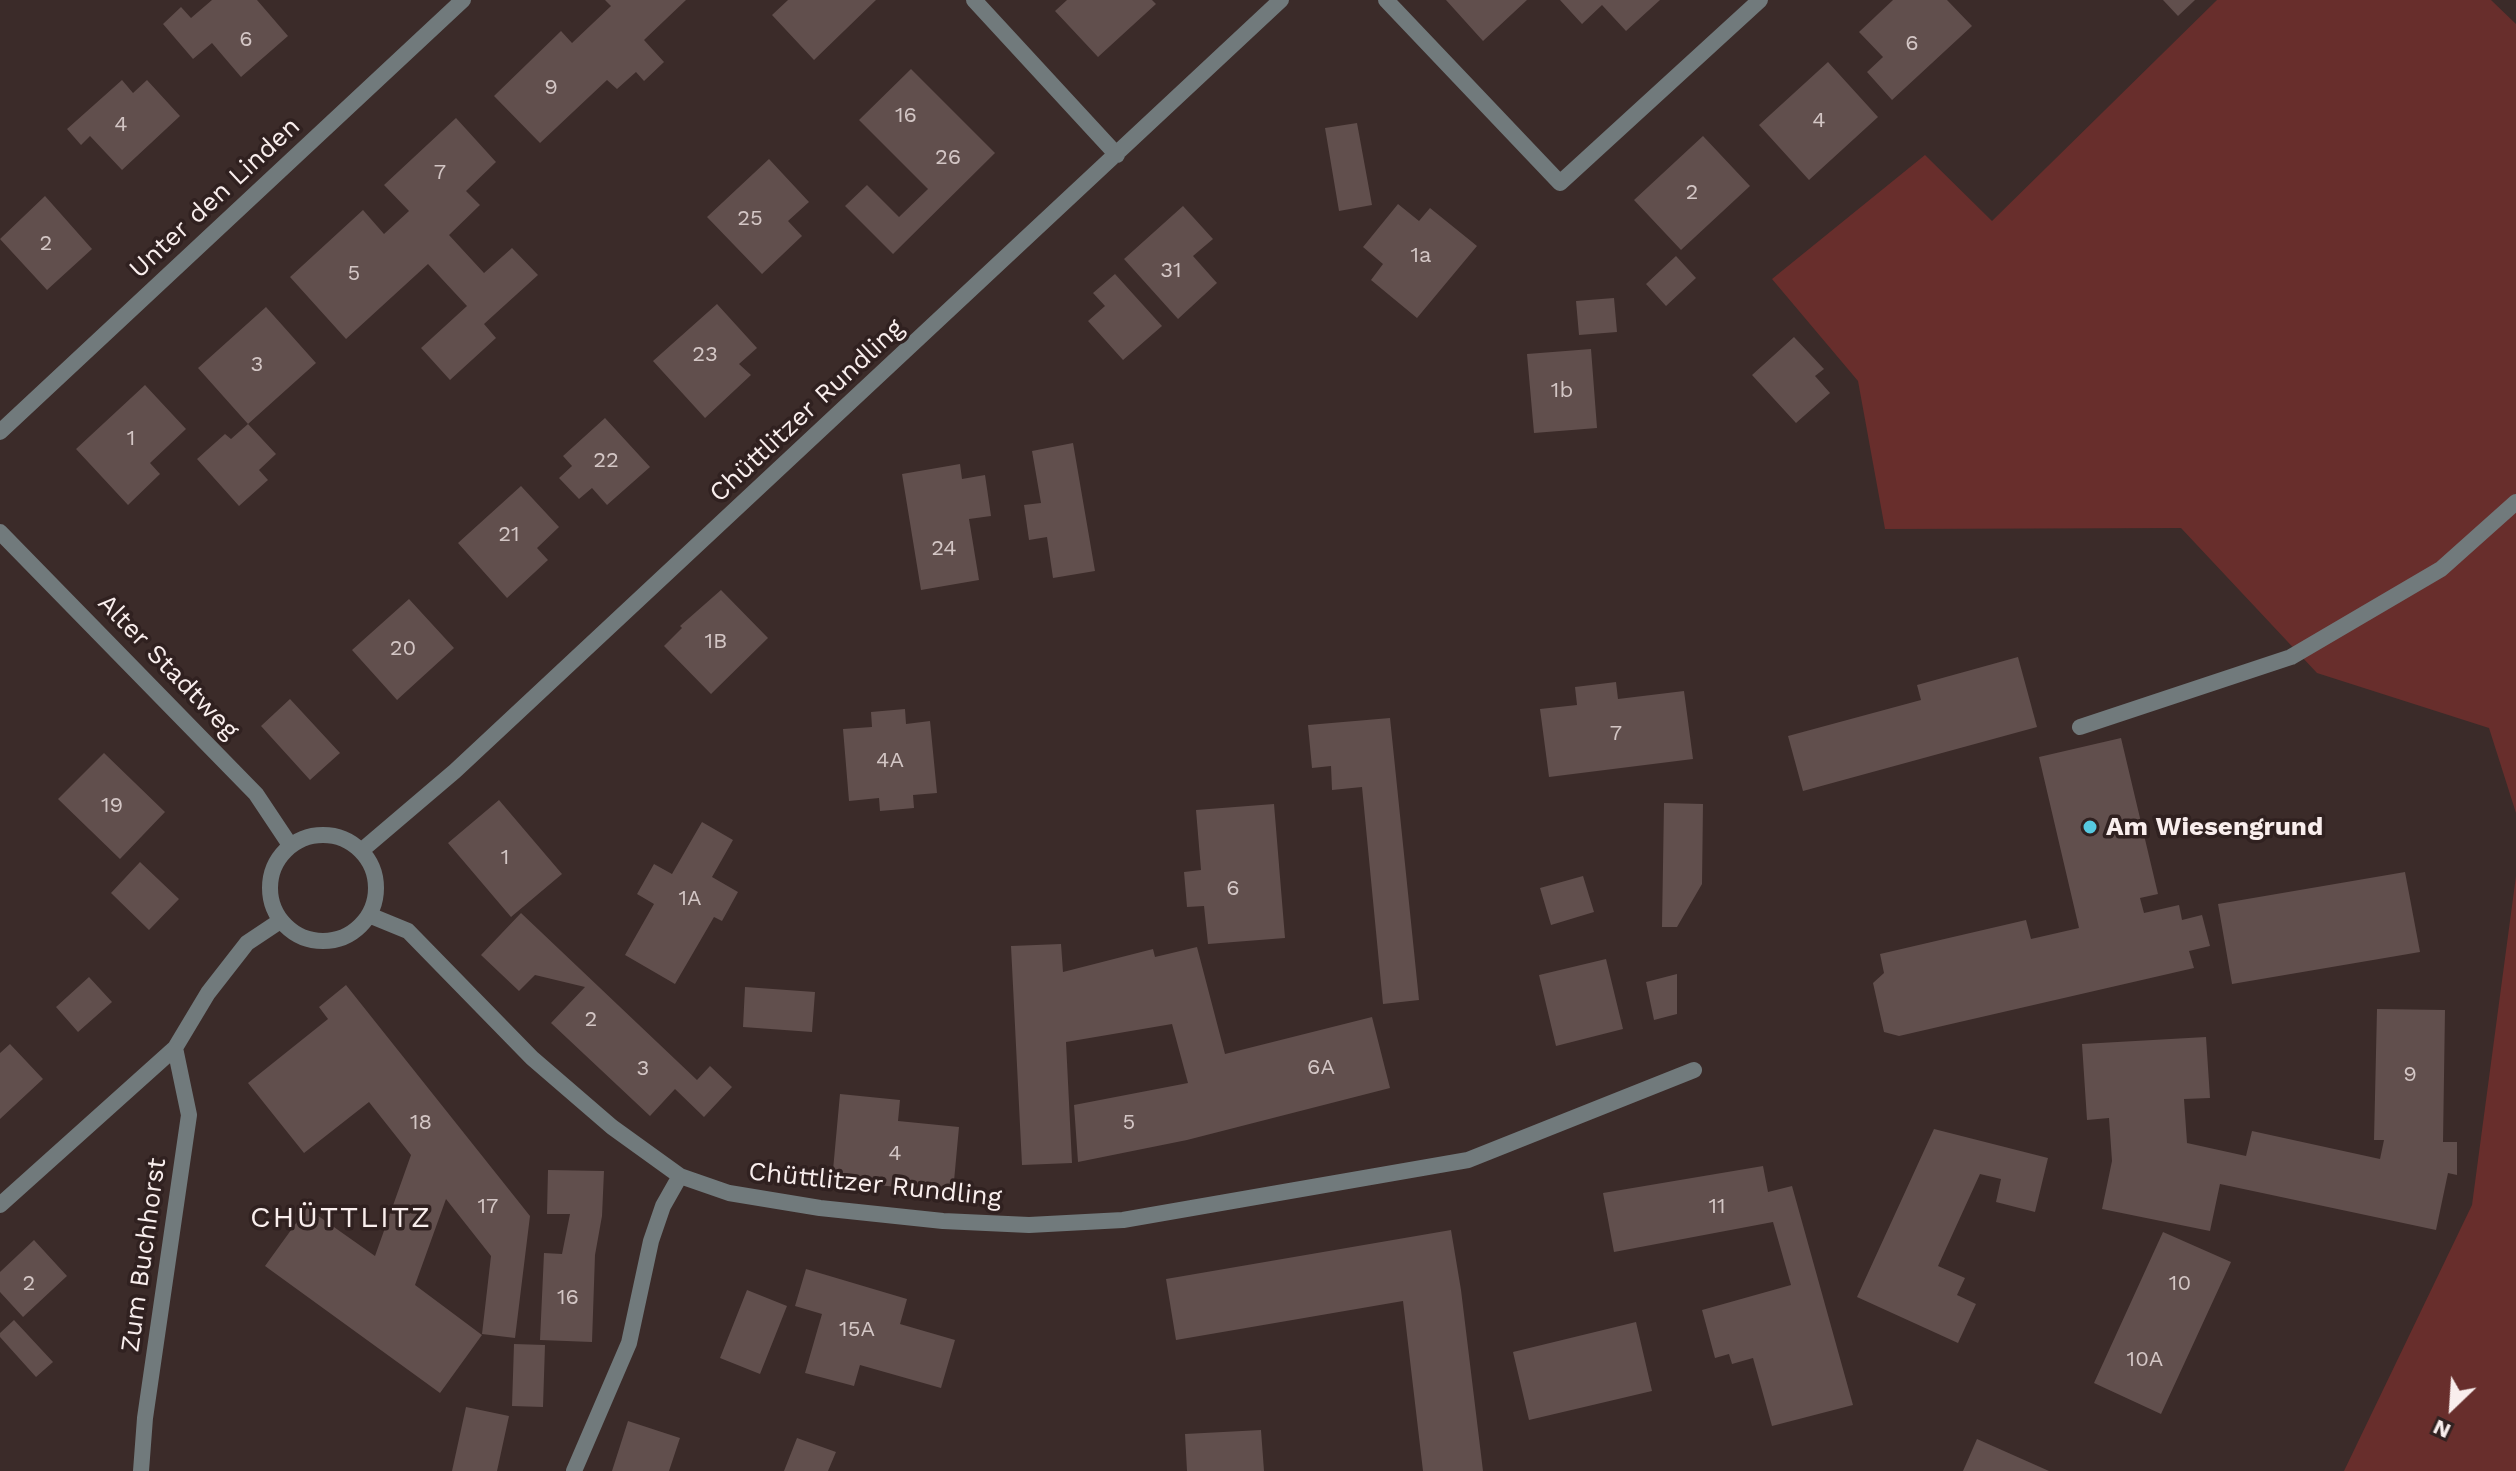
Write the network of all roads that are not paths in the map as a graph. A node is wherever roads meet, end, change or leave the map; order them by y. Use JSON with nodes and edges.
{"nodes":[{"id":1,"x":463,"y":0,"type":"edge"},
{"id":2,"x":974,"y":0,"type":"edge"},
{"id":3,"x":1281,"y":0,"type":"edge"},
{"id":4,"x":1386,"y":0,"type":"edge"},
{"id":5,"x":1760,"y":0,"type":"edge"},
{"id":6,"x":1117,"y":155,"type":"junction"},
{"id":7,"x":0,"y":432,"type":"edge"},
{"id":8,"x":2516,"y":502,"type":"edge"},
{"id":9,"x":0,"y":532,"type":"edge"},
{"id":10,"x":2080,"y":727,"type":"dead end"},
{"id":11,"x":290,"y":845,"type":"junction"},
{"id":12,"x":361,"y":851,"type":"junction"},
{"id":13,"x":369,"y":915,"type":"junction"},
{"id":14,"x":280,"y":921,"type":"junction"},
{"id":15,"x":175,"y":1048,"type":"junction"},
{"id":16,"x":1694,"y":1070,"type":"dead end"},
{"id":17,"x":680,"y":1176,"type":"junction"},
{"id":18,"x":0,"y":1205,"type":"edge"},
{"id":19,"x":141,"y":1471,"type":"edge"},
{"id":20,"x":574,"y":1471,"type":"edge"}],
"edges":[{"from":1,"to":7,"type":"street","name":"Unter den Linden"},
{"from":2,"to":6,"type":"street"},
{"from":3,"to":6,"type":"street","name":"Chüttlitzer Rundling"},
{"from":4,"to":5,"type":"street"},
{"from":6,"to":12,"type":"street","name":"Chüttlitzer Rundling"},
{"from":8,"to":10,"type":"street"},
{"from":9,"to":11,"type":"street","name":"Alter Stadtweg"},
{"from":11,"to":12,"type":"street"},
{"from":11,"to":14,"type":"street"},
{"from":12,"to":13,"type":"street"},
{"from":13,"to":14,"type":"street"},
{"from":13,"to":17,"type":"street","name":"Chüttlitzer Rundling"},
{"from":14,"to":15,"type":"street"},
{"from":15,"to":18,"type":"street"},
{"from":15,"to":19,"type":"street","name":"Zum Buchhorst"},
{"from":16,"to":17,"type":"street","name":"Chüttlitzer Rundling"},
{"from":17,"to":20,"type":"street"}]}
